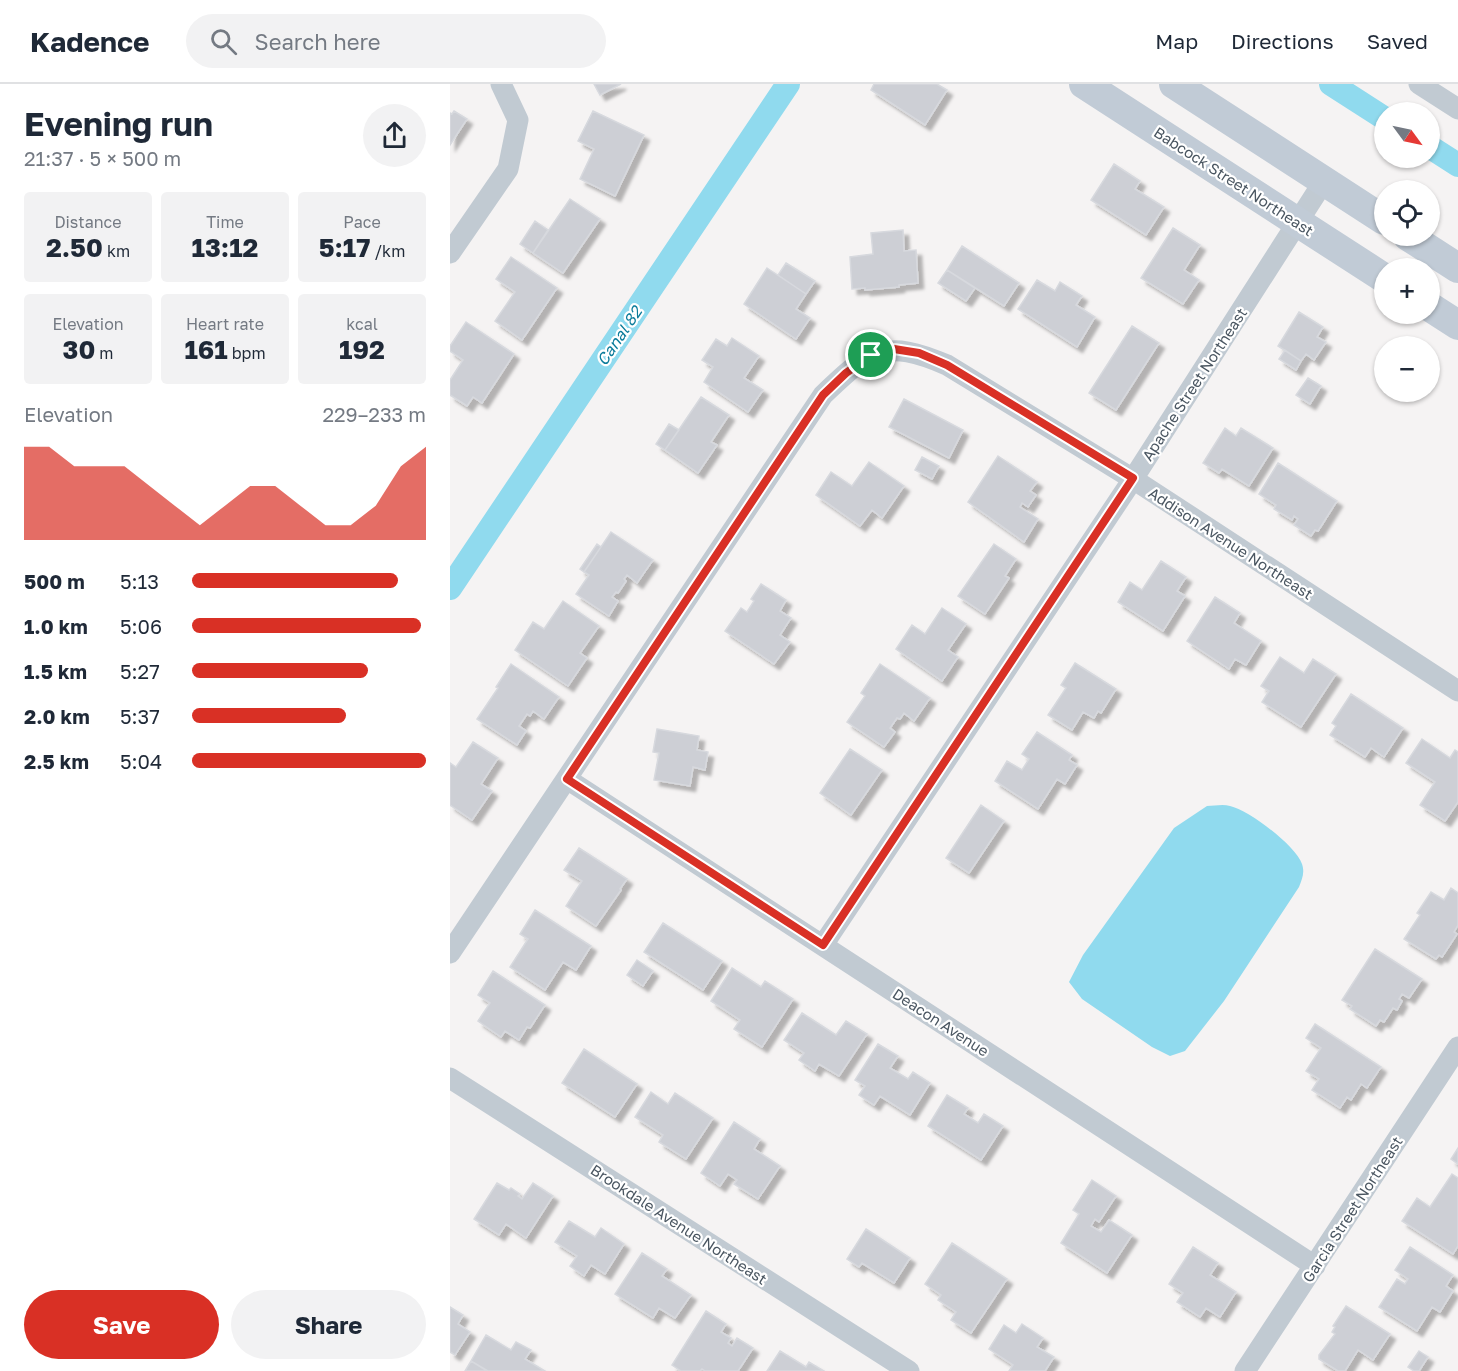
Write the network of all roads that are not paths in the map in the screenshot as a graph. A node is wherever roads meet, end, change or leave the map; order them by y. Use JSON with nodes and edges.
{"nodes":[{"id":1,"x":501,"y":84,"type":"edge"},
{"id":2,"x":1084,"y":84,"type":"edge"},
{"id":3,"x":1174,"y":84,"type":"edge"},
{"id":4,"x":1419,"y":84,"type":"edge"},
{"id":5,"x":1458,"y":109,"type":"edge"},
{"id":6,"x":1324,"y":181,"type":"junction"},
{"id":7,"x":1374,"y":214,"type":"edge"},
{"id":8,"x":1298,"y":222,"type":"junction"},
{"id":9,"x":1424,"y":246,"type":"edge"},
{"id":10,"x":450,"y":253,"type":"edge"},
{"id":11,"x":1458,"y":268,"type":"edge"},
{"id":12,"x":1374,"y":271,"type":"edge"},
{"id":13,"x":1440,"y":313,"type":"edge"},
{"id":14,"x":1458,"y":325,"type":"edge"},
{"id":15,"x":1133,"y":478,"type":"junction"},
{"id":16,"x":1458,"y":691,"type":"edge"},
{"id":17,"x":567,"y":779,"type":"junction"},
{"id":18,"x":823,"y":945,"type":"junction"},
{"id":19,"x":450,"y":953,"type":"edge"},
{"id":20,"x":1458,"y":1047,"type":"edge"},
{"id":21,"x":450,"y":1078,"type":"edge"},
{"id":22,"x":1315,"y":1266,"type":"junction"},
{"id":23,"x":909,"y":1371,"type":"edge"},
{"id":24,"x":1245,"y":1371,"type":"edge"}],
"edges":[{"from":1,"to":10,"type":"street"},
{"from":2,"to":8,"type":"main road","name":"Babcock Street Northeast"},
{"from":3,"to":6,"type":"main road"},
{"from":4,"to":5,"type":"street"},
{"from":6,"to":7,"type":"main road"},
{"from":6,"to":8,"type":"street","name":"Apache Street Northeast"},
{"from":8,"to":12,"type":"main road","name":"Babcock Street Northeast"},
{"from":8,"to":15,"type":"street","name":"Apache Street Northeast"},
{"from":9,"to":11,"type":"main road"},
{"from":13,"to":14,"type":"main road"},
{"from":15,"to":16,"type":"street","name":"Addison Avenue Northeast"},
{"from":15,"to":17,"type":"street","name":"Addison Avenue Northeast"},
{"from":15,"to":18,"type":"street","name":"Apache Street Northeast"},
{"from":17,"to":18,"type":"street","name":"Deacon Avenue"},
{"from":17,"to":19,"type":"street"},
{"from":18,"to":22,"type":"street","name":"Deacon Avenue"},
{"from":20,"to":22,"type":"street","name":"Garcia Street Northeast"},
{"from":21,"to":23,"type":"street","name":"Brookdale Avenue Northeast"},
{"from":22,"to":24,"type":"street","name":"Garcia Street Northeast"}]}
